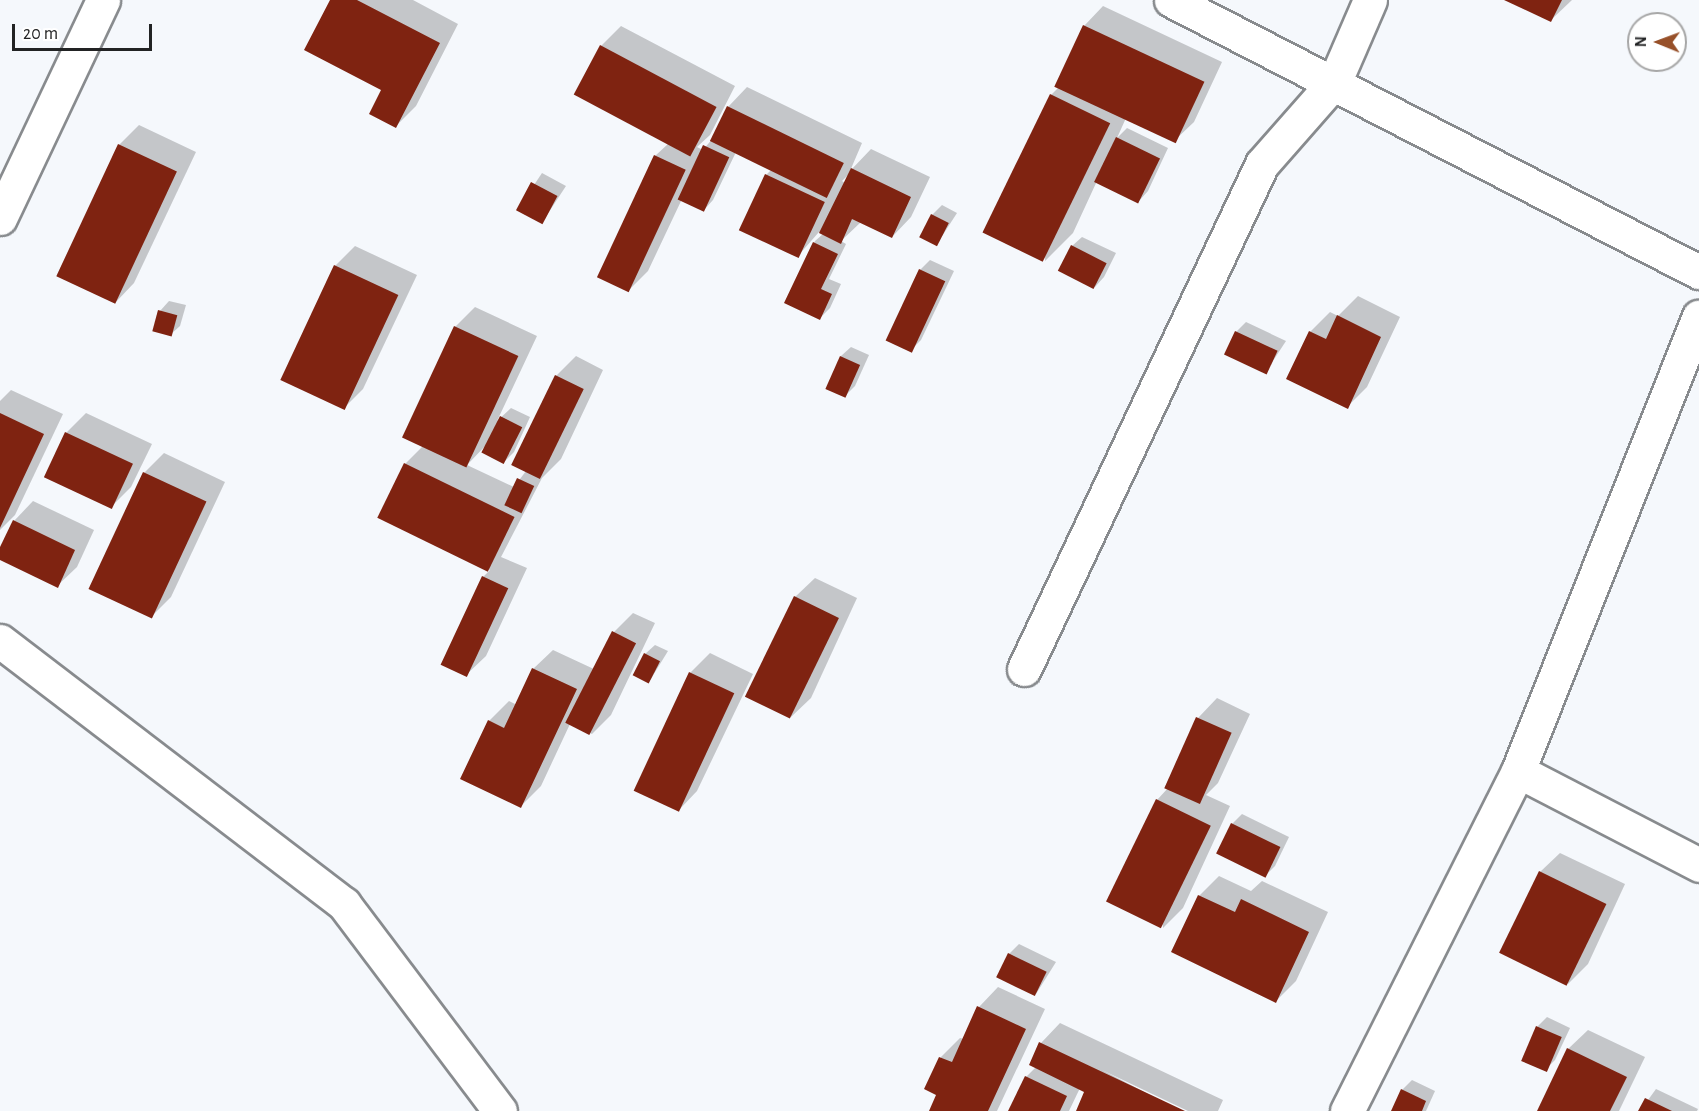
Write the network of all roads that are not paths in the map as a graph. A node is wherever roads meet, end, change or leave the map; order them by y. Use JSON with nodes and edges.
{"nodes":[{"id":1,"x":103,"y":0,"type":"edge"},
{"id":2,"x":1171,"y":0,"type":"edge"},
{"id":3,"x":1370,"y":0,"type":"edge"},
{"id":4,"x":1335,"y":81,"type":"junction"},
{"id":5,"x":0,"y":218,"type":"edge"},
{"id":6,"x":1699,"y":272,"type":"edge"},
{"id":7,"x":1699,"y":317,"type":"edge"},
{"id":8,"x":0,"y":641,"type":"edge"},
{"id":9,"x":1024,"y":669,"type":"dead end"},
{"id":10,"x":1518,"y":771,"type":"junction"},
{"id":11,"x":1699,"y":865,"type":"edge"},
{"id":12,"x":500,"y":1111,"type":"edge"},
{"id":13,"x":1347,"y":1111,"type":"edge"}],
"edges":[{"from":1,"to":5,"type":"street"},
{"from":2,"to":4,"type":"street"},
{"from":3,"to":4,"type":"street"},
{"from":4,"to":6,"type":"street"},
{"from":4,"to":9,"type":"street"},
{"from":7,"to":10,"type":"street"},
{"from":8,"to":12,"type":"street"},
{"from":10,"to":11,"type":"street"},
{"from":10,"to":13,"type":"street"}]}
